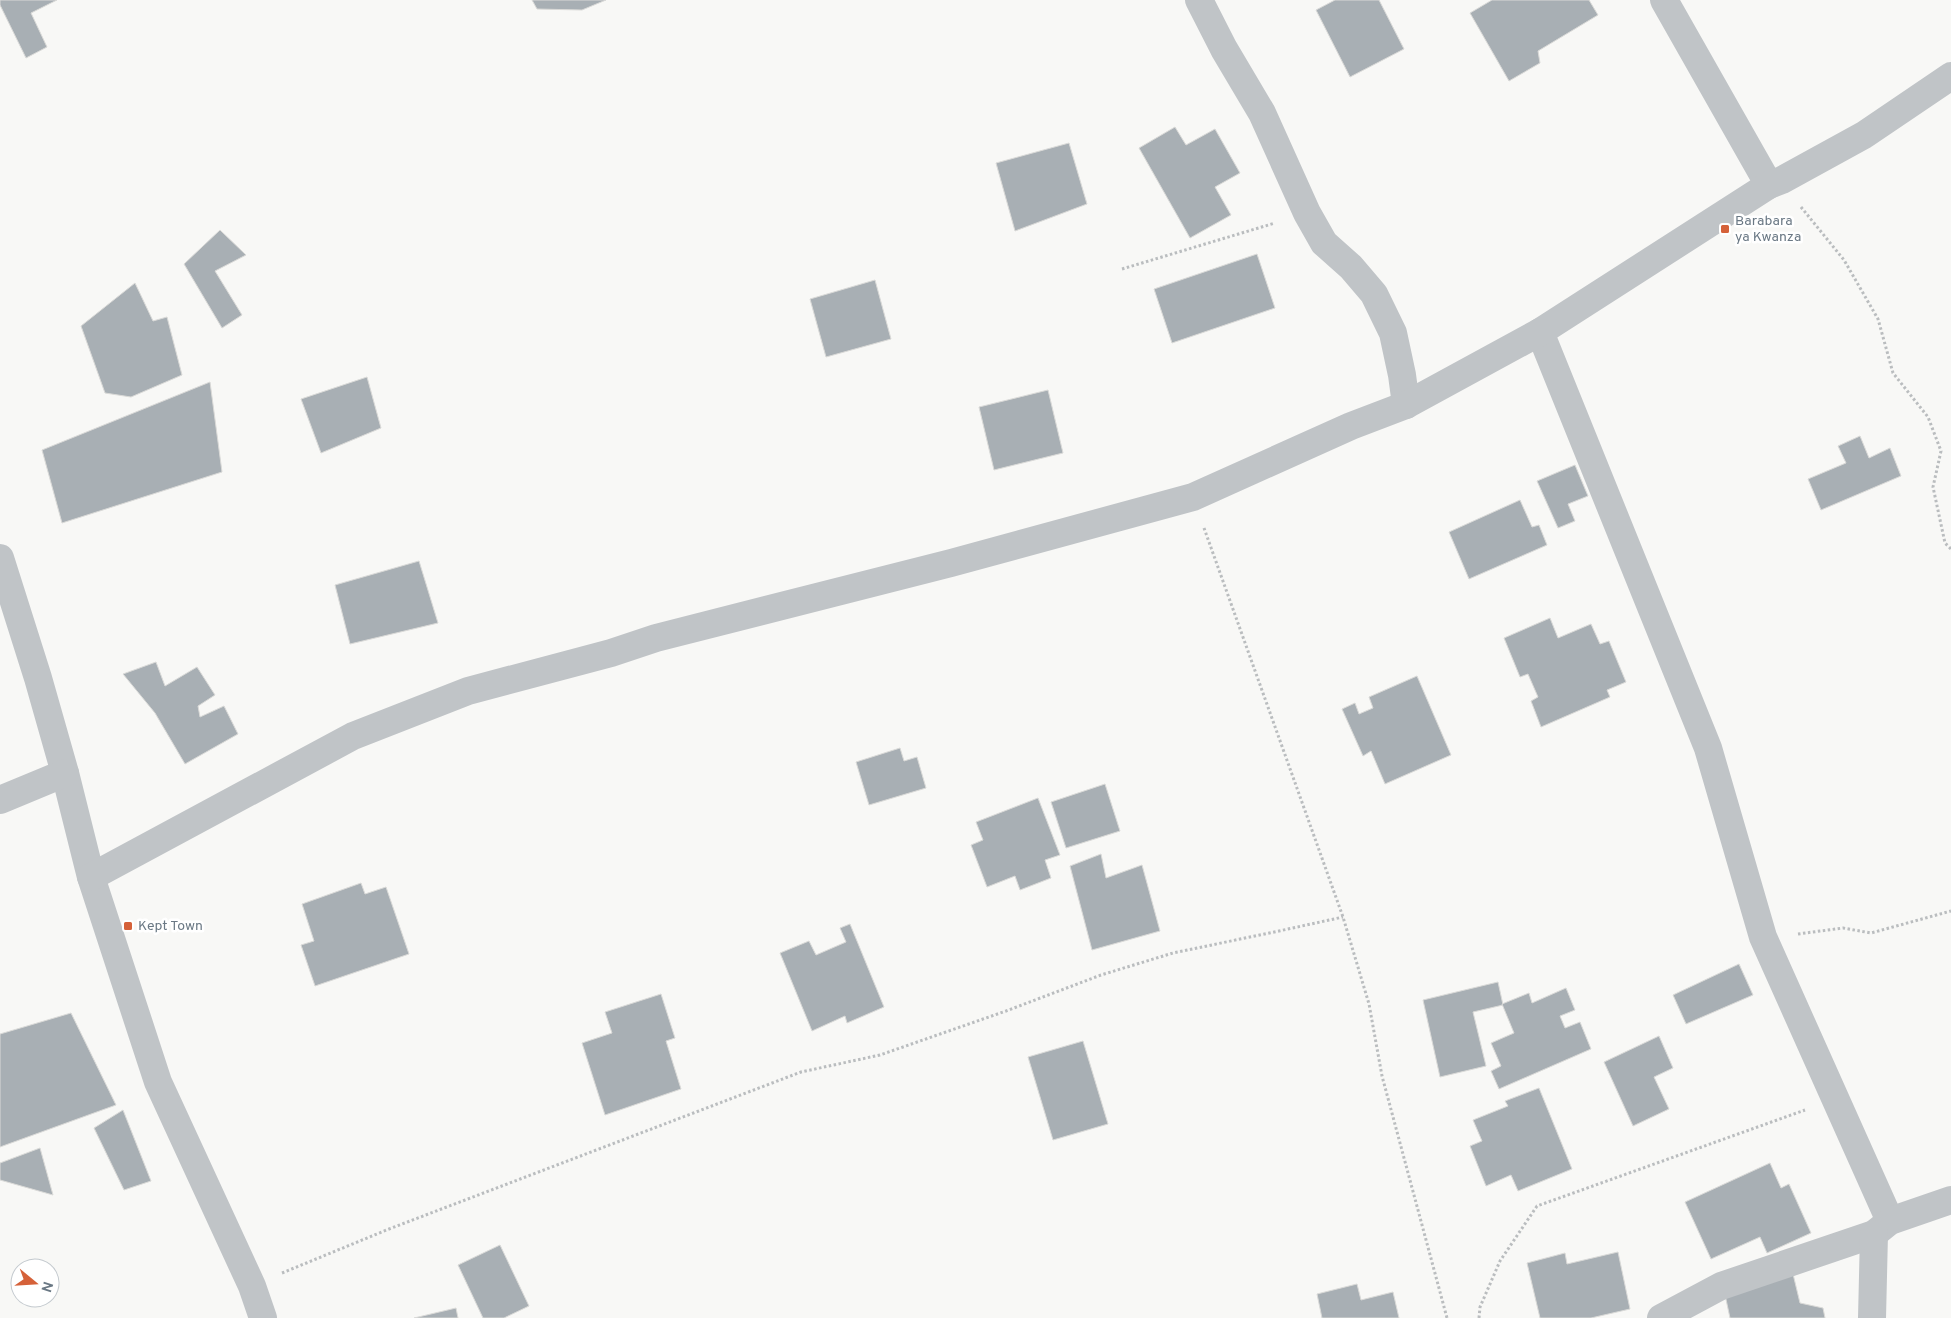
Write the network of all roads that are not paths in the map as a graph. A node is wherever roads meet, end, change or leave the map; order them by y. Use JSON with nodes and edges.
{"nodes":[{"id":1,"x":1199,"y":0,"type":"edge"},
{"id":2,"x":1664,"y":0,"type":"edge"},
{"id":3,"x":1951,"y":76,"type":"edge"},
{"id":4,"x":1776,"y":183,"type":"junction"},
{"id":5,"x":1540,"y":332,"type":"junction"},
{"id":6,"x":1406,"y":405,"type":"junction"},
{"id":7,"x":0,"y":558,"type":"edge"},
{"id":8,"x":65,"y":773,"type":"junction"},
{"id":9,"x":0,"y":800,"type":"edge"},
{"id":10,"x":91,"y":877,"type":"junction"},
{"id":11,"x":1951,"y":1200,"type":"edge"},
{"id":12,"x":1882,"y":1228,"type":"junction"},
{"id":13,"x":263,"y":1318,"type":"edge"},
{"id":14,"x":1661,"y":1318,"type":"edge"},
{"id":15,"x":1872,"y":1318,"type":"edge"}],
"edges":[{"from":1,"to":6,"type":"street"},
{"from":2,"to":4,"type":"street"},
{"from":3,"to":4,"type":"street"},
{"from":4,"to":5,"type":"street"},
{"from":5,"to":6,"type":"street"},
{"from":5,"to":12,"type":"street"},
{"from":6,"to":10,"type":"street"},
{"from":7,"to":8,"type":"street"},
{"from":8,"to":9,"type":"street"},
{"from":8,"to":10,"type":"street"},
{"from":10,"to":13,"type":"street"},
{"from":11,"to":12,"type":"street"},
{"from":12,"to":14,"type":"street"},
{"from":12,"to":15,"type":"street"}]}
